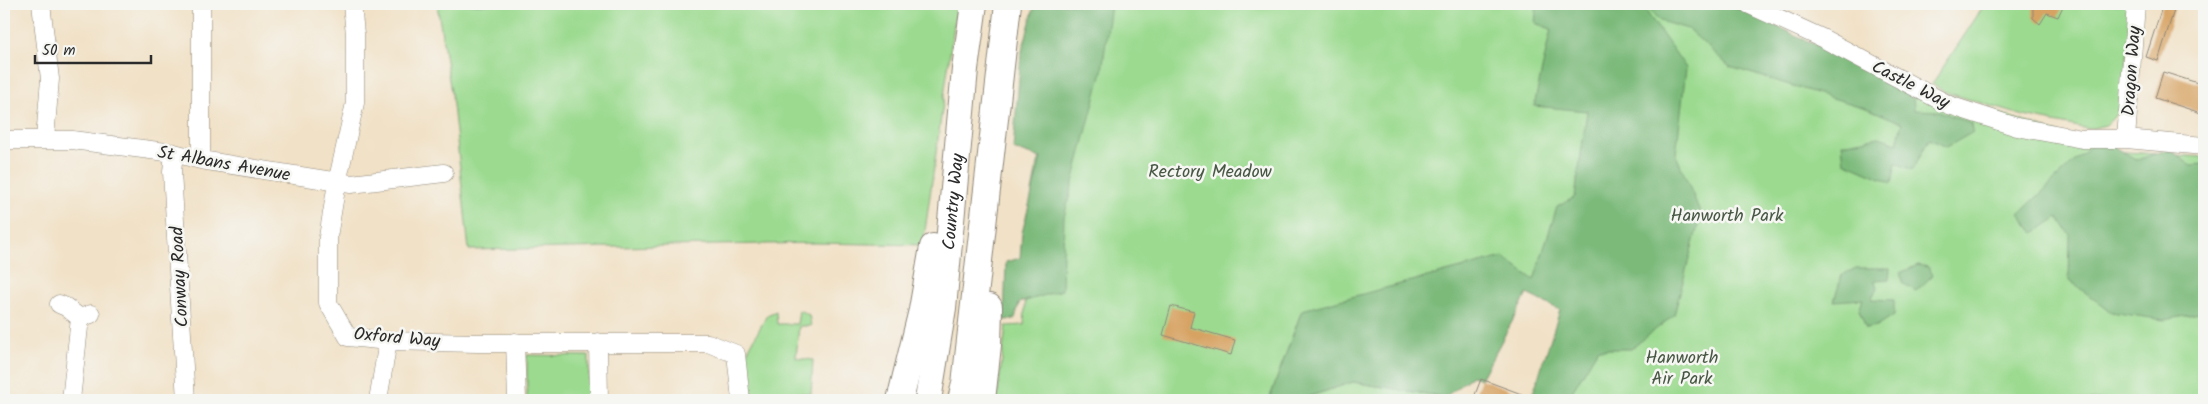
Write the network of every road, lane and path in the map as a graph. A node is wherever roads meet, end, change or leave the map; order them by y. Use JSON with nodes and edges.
{"nodes":[{"id":1,"x":41,"y":4,"type":"edge"},
{"id":2,"x":201,"y":4,"type":"edge"},
{"id":3,"x":352,"y":4,"type":"edge"},
{"id":4,"x":974,"y":4,"type":"edge"},
{"id":5,"x":1008,"y":4,"type":"edge"},
{"id":6,"x":1748,"y":4,"type":"edge"},
{"id":7,"x":2136,"y":4,"type":"edge"},
{"id":8,"x":965,"y":69,"type":"junction"},
{"id":9,"x":994,"y":134,"type":"junction"},
{"id":10,"x":2126,"y":138,"type":"junction"},
{"id":11,"x":45,"y":139,"type":"junction"},
{"id":12,"x":4,"y":140,"type":"edge"},
{"id":13,"x":2204,"y":146,"type":"edge"},
{"id":14,"x":174,"y":153,"type":"junction"},
{"id":15,"x":201,"y":160,"type":"junction"},
{"id":16,"x":444,"y":173,"type":"dead end"},
{"id":17,"x":337,"y":183,"type":"junction"},
{"id":18,"x":59,"y":304,"type":"dead end"},
{"id":19,"x":388,"y":341,"type":"junction"},
{"id":20,"x":515,"y":342,"type":"junction"},
{"id":21,"x":598,"y":342,"type":"junction"},
{"id":22,"x":71,"y":400,"type":"edge"},
{"id":23,"x":186,"y":400,"type":"edge"},
{"id":24,"x":378,"y":400,"type":"edge"},
{"id":25,"x":517,"y":400,"type":"edge"},
{"id":26,"x":599,"y":400,"type":"edge"},
{"id":27,"x":740,"y":400,"type":"edge"},
{"id":28,"x":900,"y":400,"type":"edge"},
{"id":29,"x":928,"y":400,"type":"edge"},
{"id":30,"x":962,"y":400,"type":"edge"},
{"id":31,"x":982,"y":400,"type":"edge"}],
"edges":[{"from":1,"to":11,"type":"street"},
{"from":2,"to":15,"type":"street"},
{"from":3,"to":17,"type":"street"},
{"from":4,"to":8,"type":"highway","name":"Country Way"},
{"from":5,"to":9,"type":"highway","name":"Country Way"},
{"from":6,"to":10,"type":"street","name":"Castle Way"},
{"from":7,"to":10,"type":"street","name":"Dragon Way"},
{"from":8,"to":28,"type":"highway"},
{"from":8,"to":29,"type":"highway","name":"Country Way"},
{"from":9,"to":30,"type":"highway","name":"Country Way"},
{"from":9,"to":31,"type":"highway"},
{"from":10,"to":13,"type":"street","name":"Castle Way"},
{"from":11,"to":12,"type":"street","name":"St Albans Avenue"},
{"from":11,"to":14,"type":"street","name":"St Albans Avenue"},
{"from":14,"to":15,"type":"street","name":"St Albans Avenue"},
{"from":14,"to":23,"type":"street","name":"Conway Road"},
{"from":15,"to":17,"type":"street","name":"St Albans Avenue"},
{"from":16,"to":17,"type":"street","name":"St Albans Avenue"},
{"from":17,"to":19,"type":"street","name":"Oxford Way"},
{"from":18,"to":22,"type":"street"},
{"from":19,"to":20,"type":"street","name":"Oxford Way"},
{"from":19,"to":24,"type":"street"},
{"from":20,"to":21,"type":"street","name":"Oxford Way"},
{"from":20,"to":25,"type":"street"},
{"from":21,"to":26,"type":"street"},
{"from":21,"to":27,"type":"street","name":"Oxford Way"}]}
